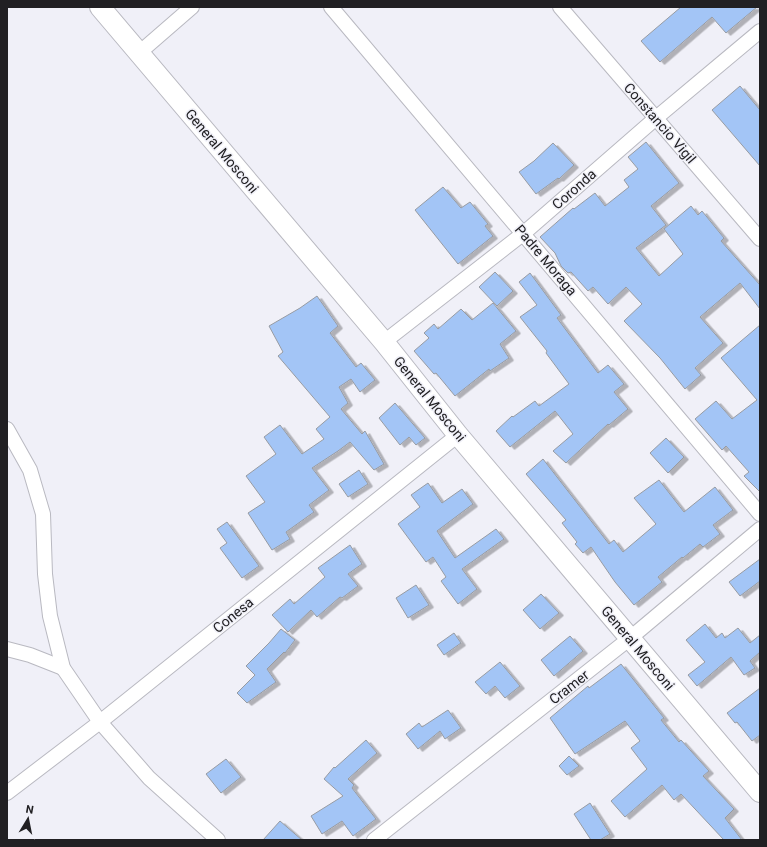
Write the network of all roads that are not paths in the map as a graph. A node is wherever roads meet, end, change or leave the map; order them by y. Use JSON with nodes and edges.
{"nodes":[{"id":1,"x":100,"y":7,"type":"edge"},
{"id":2,"x":192,"y":7,"type":"edge"},
{"id":3,"x":331,"y":7,"type":"edge"},
{"id":4,"x":560,"y":7,"type":"edge"},
{"id":5,"x":760,"y":31,"type":"edge"},
{"id":6,"x":139,"y":53,"type":"junction"},
{"id":7,"x":656,"y":118,"type":"junction"},
{"id":8,"x":524,"y":233,"type":"junction"},
{"id":9,"x":760,"y":239,"type":"edge"},
{"id":10,"x":384,"y":342,"type":"junction"},
{"id":11,"x":7,"y":429,"type":"edge"},
{"id":12,"x":458,"y":435,"type":"junction"},
{"id":13,"x":760,"y":514,"type":"edge"},
{"id":14,"x":760,"y":529,"type":"edge"},
{"id":15,"x":629,"y":639,"type":"junction"},
{"id":16,"x":7,"y":649,"type":"edge"},
{"id":17,"x":63,"y":668,"type":"junction"},
{"id":18,"x":100,"y":722,"type":"junction"},
{"id":19,"x":760,"y":792,"type":"edge"},
{"id":20,"x":7,"y":793,"type":"edge"},
{"id":21,"x":218,"y":840,"type":"edge"},
{"id":22,"x":374,"y":840,"type":"edge"}],
"edges":[{"from":1,"to":6,"type":"street","name":"General Mosconi"},
{"from":2,"to":6,"type":"street"},
{"from":3,"to":8,"type":"street","name":"Padre Moraga"},
{"from":4,"to":7,"type":"street","name":"Constancio Vigil"},
{"from":5,"to":7,"type":"street","name":"Coronda"},
{"from":6,"to":10,"type":"street","name":"General Mosconi"},
{"from":7,"to":8,"type":"street","name":"Coronda"},
{"from":7,"to":9,"type":"street","name":"Constancio Vigil"},
{"from":8,"to":10,"type":"street","name":"Coronda"},
{"from":8,"to":13,"type":"street","name":"Padre Moraga"},
{"from":10,"to":12,"type":"street","name":"General Mosconi"},
{"from":11,"to":17,"type":"street"},
{"from":12,"to":15,"type":"street","name":"General Mosconi"},
{"from":12,"to":18,"type":"street","name":"Conesa"},
{"from":14,"to":15,"type":"street","name":"Cramer"},
{"from":15,"to":19,"type":"street","name":"General Mosconi"},
{"from":15,"to":22,"type":"street","name":"Cramer"},
{"from":16,"to":17,"type":"street"},
{"from":17,"to":18,"type":"street"},
{"from":18,"to":20,"type":"street","name":"Conesa"},
{"from":18,"to":21,"type":"street"}]}
